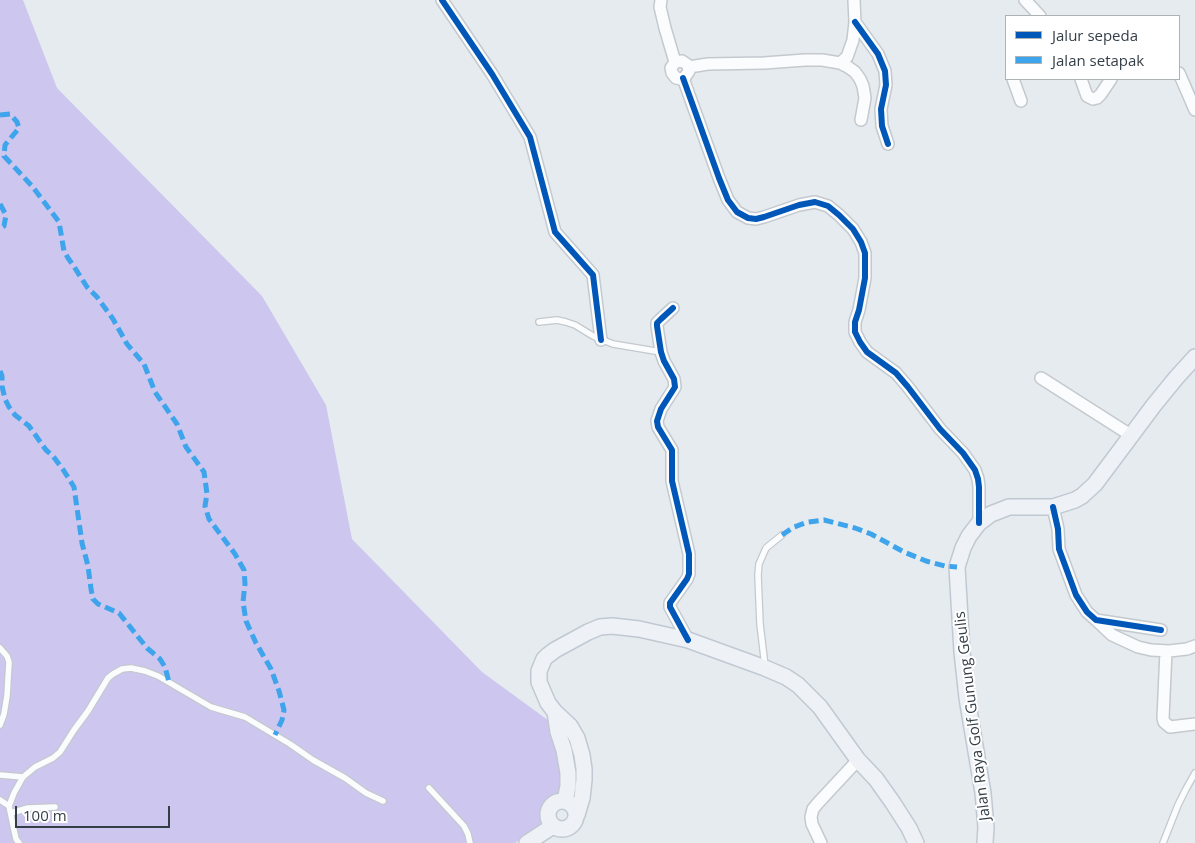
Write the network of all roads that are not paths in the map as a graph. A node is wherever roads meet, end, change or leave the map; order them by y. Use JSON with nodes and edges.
{"nodes":[{"id":1,"x":442,"y":0,"type":"edge"},
{"id":2,"x":661,"y":0,"type":"edge"},
{"id":3,"x":854,"y":0,"type":"edge"},
{"id":4,"x":1025,"y":0,"type":"edge"},
{"id":5,"x":1039,"y":15,"type":"edge"},
{"id":6,"x":855,"y":22,"type":"junction"},
{"id":7,"x":675,"y":62,"type":"junction"},
{"id":8,"x":840,"y":63,"type":"junction"},
{"id":9,"x":689,"y":67,"type":"junction"},
{"id":10,"x":1180,"y":75,"type":"edge"},
{"id":11,"x":683,"y":78,"type":"junction"},
{"id":12,"x":1013,"y":80,"type":"edge"},
{"id":13,"x":1081,"y":80,"type":"edge"},
{"id":14,"x":1110,"y":80,"type":"edge"},
{"id":15,"x":1021,"y":101,"type":"dead end"},
{"id":16,"x":1195,"y":110,"type":"edge"},
{"id":17,"x":861,"y":120,"type":"dead end"},
{"id":18,"x":888,"y":144,"type":"dead end"},
{"id":19,"x":673,"y":308,"type":"dead end"},
{"id":20,"x":539,"y":322,"type":"dead end"},
{"id":21,"x":601,"y":340,"type":"junction"},
{"id":22,"x":660,"y":352,"type":"junction"},
{"id":23,"x":1195,"y":357,"type":"edge"},
{"id":24,"x":1041,"y":378,"type":"dead end"},
{"id":25,"x":1132,"y":436,"type":"junction"},
{"id":26,"x":1053,"y":507,"type":"junction"},
{"id":27,"x":979,"y":524,"type":"junction"},
{"id":28,"x":782,"y":534,"type":"dead end"},
{"id":29,"x":1096,"y":620,"type":"junction"},
{"id":30,"x":1161,"y":630,"type":"dead end"},
{"id":31,"x":688,"y":640,"type":"junction"},
{"id":32,"x":1195,"y":646,"type":"edge"},
{"id":33,"x":0,"y":648,"type":"edge"},
{"id":34,"x":1166,"y":651,"type":"junction"},
{"id":35,"x":765,"y":668,"type":"junction"},
{"id":36,"x":555,"y":712,"type":"junction"},
{"id":37,"x":1195,"y":724,"type":"edge"},
{"id":38,"x":0,"y":725,"type":"edge"},
{"id":39,"x":858,"y":760,"type":"junction"},
{"id":40,"x":1195,"y":773,"type":"edge"},
{"id":41,"x":0,"y":775,"type":"edge"},
{"id":42,"x":22,"y":777,"type":"junction"},
{"id":43,"x":430,"y":788,"type":"dead end"},
{"id":44,"x":0,"y":800,"type":"edge"},
{"id":45,"x":384,"y":801,"type":"dead end"},
{"id":46,"x":565,"y":801,"type":"junction"},
{"id":47,"x":9,"y":806,"type":"junction"},
{"id":48,"x":54,"y":807,"type":"dead end"},
{"id":49,"x":11,"y":813,"type":"junction"},
{"id":50,"x":577,"y":815,"type":"junction"},
{"id":51,"x":553,"y":826,"type":"junction"},
{"id":52,"x":19,"y":843,"type":"edge"},
{"id":53,"x":470,"y":843,"type":"edge"},
{"id":54,"x":527,"y":843,"type":"edge"},
{"id":55,"x":821,"y":843,"type":"edge"},
{"id":56,"x":916,"y":843,"type":"edge"},
{"id":57,"x":985,"y":843,"type":"edge"},
{"id":58,"x":1163,"y":843,"type":"edge"}],
"edges":[{"from":1,"to":21,"type":"street"},
{"from":2,"to":7,"type":"street"},
{"from":3,"to":6,"type":"street"},
{"from":4,"to":5,"type":"street"},
{"from":6,"to":8,"type":"street"},
{"from":6,"to":18,"type":"street"},
{"from":7,"to":9,"type":"street"},
{"from":7,"to":11,"type":"street"},
{"from":8,"to":9,"type":"street"},
{"from":8,"to":17,"type":"street"},
{"from":9,"to":11,"type":"street"},
{"from":10,"to":16,"type":"street"},
{"from":11,"to":27,"type":"street"},
{"from":12,"to":15,"type":"street"},
{"from":13,"to":14,"type":"street"},
{"from":19,"to":22,"type":"street"},
{"from":20,"to":21,"type":"lane"},
{"from":21,"to":22,"type":"lane"},
{"from":22,"to":31,"type":"street"},
{"from":23,"to":25,"type":"main road","name":"Jalan Raya Golf Gunung Geulis"},
{"from":24,"to":25,"type":"street"},
{"from":25,"to":26,"type":"main road","name":"Jalan Raya Golf Gunung Geulis"},
{"from":26,"to":27,"type":"main road","name":"Jalan Raya Golf Gunung Geulis"},
{"from":26,"to":29,"type":"street"},
{"from":27,"to":57,"type":"main road","name":"Jalan Raya Golf Gunung Geulis"},
{"from":28,"to":35,"type":"lane"},
{"from":29,"to":30,"type":"street"},
{"from":29,"to":34,"type":"street"},
{"from":31,"to":35,"type":"main road"},
{"from":31,"to":36,"type":"main road"},
{"from":32,"to":34,"type":"street"},
{"from":33,"to":38,"type":"lane"},
{"from":34,"to":37,"type":"street"},
{"from":35,"to":39,"type":"main road"},
{"from":36,"to":46,"type":"main road"},
{"from":36,"to":50,"type":"main road"},
{"from":39,"to":55,"type":"street"},
{"from":39,"to":56,"type":"main road"},
{"from":40,"to":58,"type":"lane"},
{"from":41,"to":42,"type":"lane"},
{"from":42,"to":45,"type":"lane"},
{"from":42,"to":47,"type":"lane"},
{"from":43,"to":53,"type":"lane"},
{"from":44,"to":47,"type":"lane"},
{"from":46,"to":50,"type":"main road"},
{"from":46,"to":51,"type":"main road"},
{"from":47,"to":49,"type":"lane"},
{"from":48,"to":49,"type":"lane"},
{"from":49,"to":52,"type":"lane"},
{"from":50,"to":51,"type":"main road"},
{"from":51,"to":54,"type":"main road"}]}
